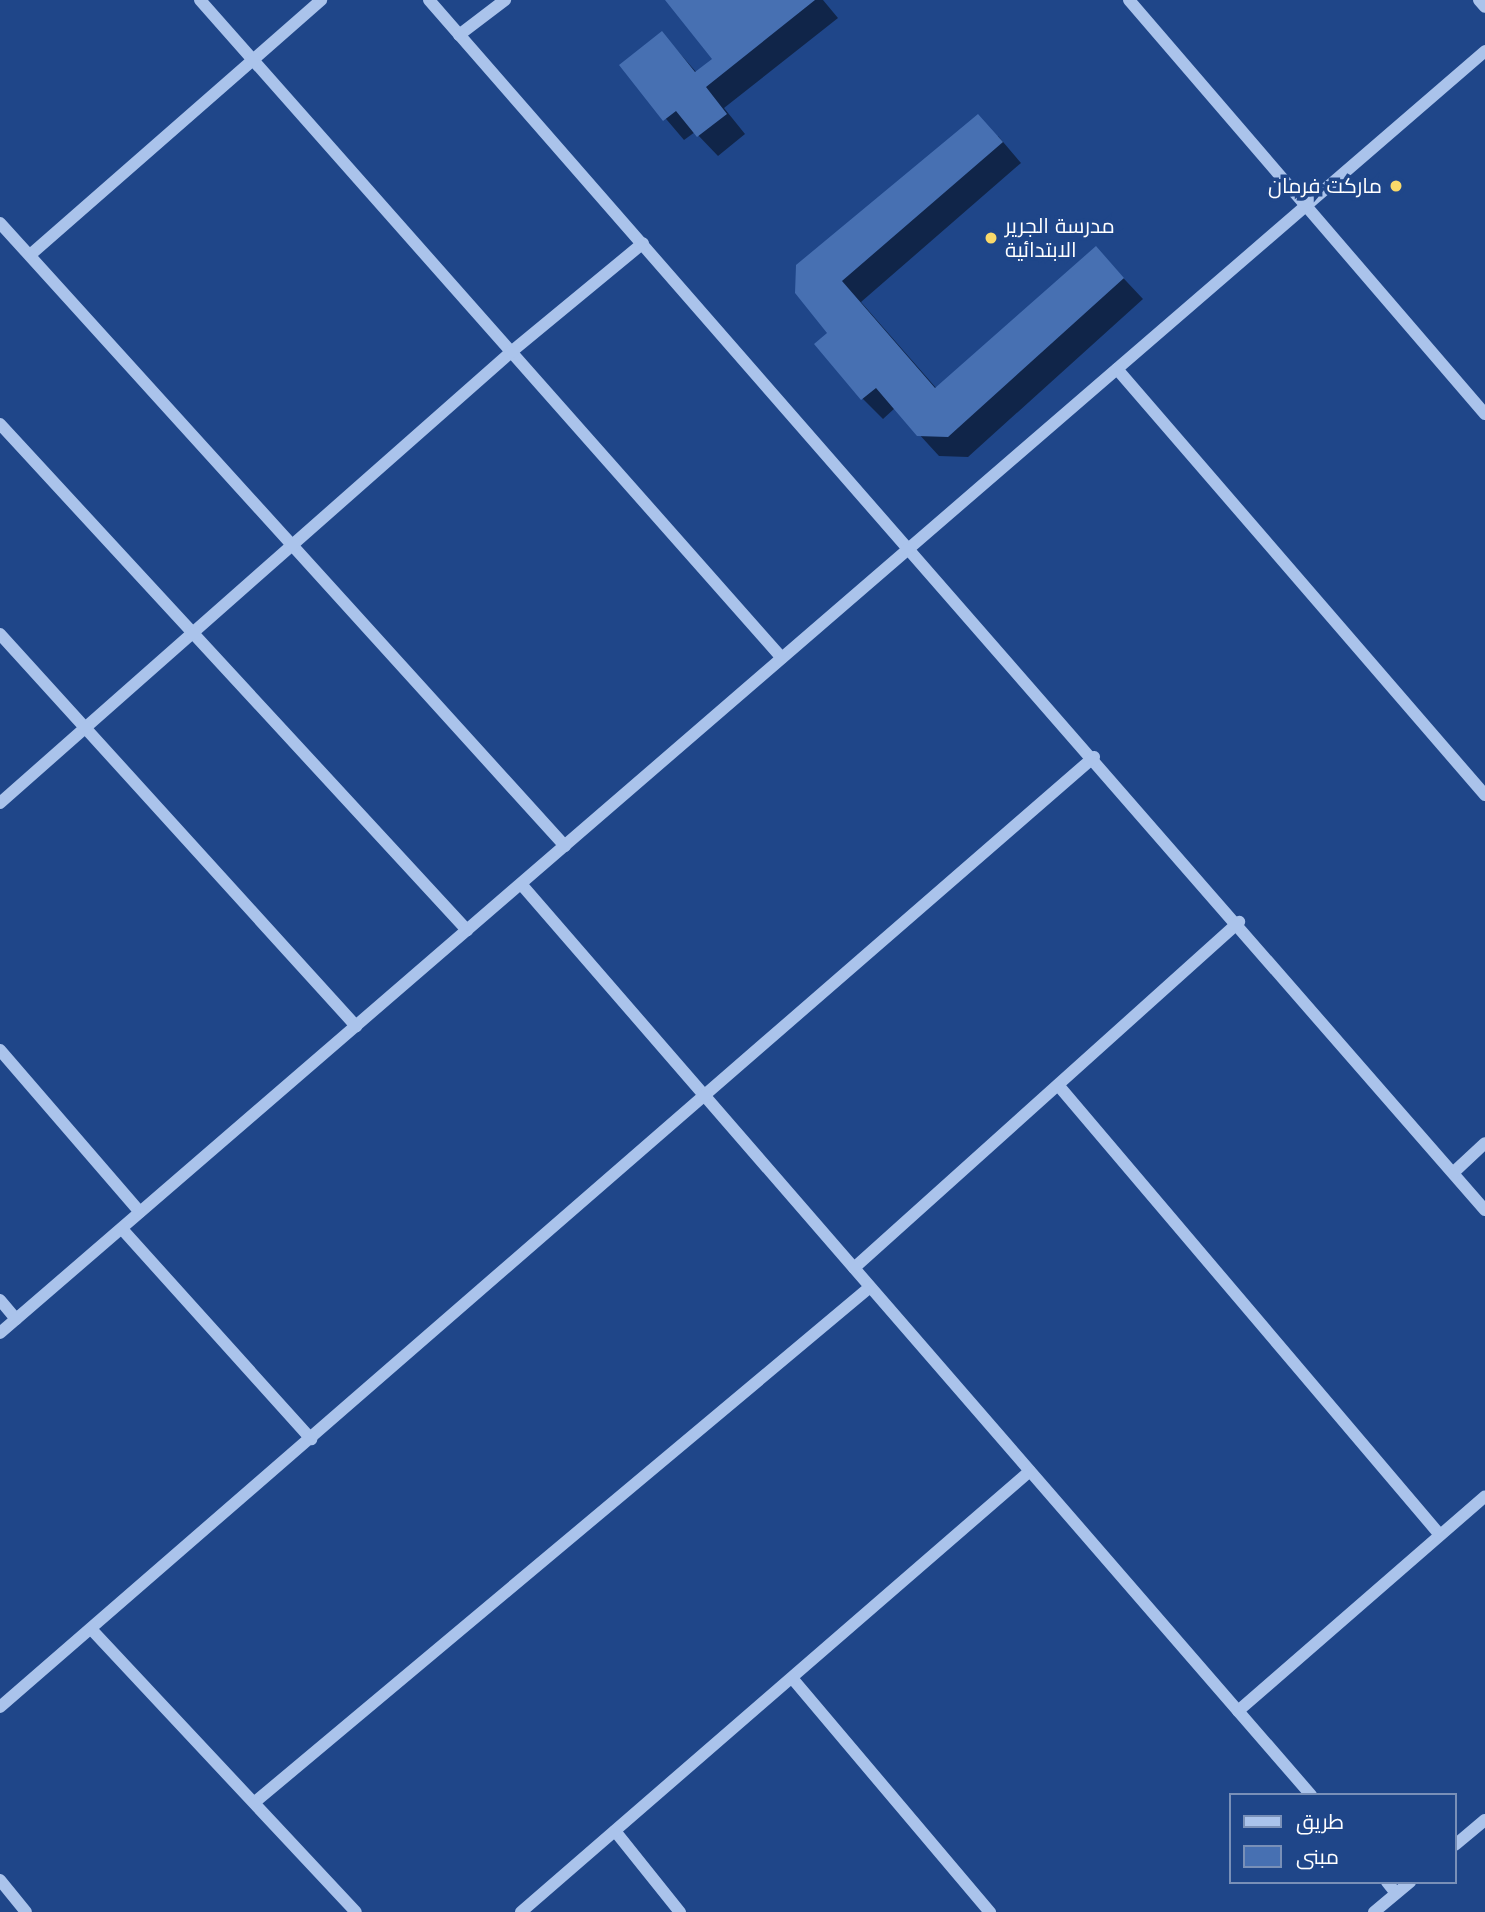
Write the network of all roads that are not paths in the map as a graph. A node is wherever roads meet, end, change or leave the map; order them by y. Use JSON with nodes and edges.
{"nodes":[{"id":1,"x":200,"y":0,"type":"edge"},
{"id":2,"x":321,"y":0,"type":"edge"},
{"id":3,"x":429,"y":0,"type":"edge"},
{"id":4,"x":505,"y":0,"type":"edge"},
{"id":5,"x":1129,"y":0,"type":"edge"},
{"id":6,"x":1479,"y":0,"type":"edge"},
{"id":7,"x":1485,"y":7,"type":"edge"},
{"id":8,"x":459,"y":35,"type":"junction"},
{"id":9,"x":1485,"y":51,"type":"edge"},
{"id":10,"x":252,"y":59,"type":"junction"},
{"id":11,"x":1306,"y":206,"type":"junction"},
{"id":12,"x":0,"y":223,"type":"edge"},
{"id":13,"x":643,"y":243,"type":"junction"},
{"id":14,"x":30,"y":255,"type":"junction"},
{"id":15,"x":511,"y":352,"type":"junction"},
{"id":16,"x":1117,"y":369,"type":"junction"},
{"id":17,"x":1483,"y":408,"type":"edge"},
{"id":18,"x":0,"y":424,"type":"edge"},
{"id":19,"x":295,"y":547,"type":"junction"},
{"id":20,"x":911,"y":547,"type":"junction"},
{"id":21,"x":0,"y":634,"type":"edge"},
{"id":22,"x":195,"y":634,"type":"junction"},
{"id":23,"x":782,"y":658,"type":"junction"},
{"id":24,"x":86,"y":729,"type":"junction"},
{"id":25,"x":1094,"y":757,"type":"junction"},
{"id":26,"x":1485,"y":795,"type":"edge"},
{"id":27,"x":0,"y":803,"type":"edge"},
{"id":28,"x":565,"y":845,"type":"junction"},
{"id":29,"x":521,"y":884,"type":"junction"},
{"id":30,"x":1239,"y":922,"type":"junction"},
{"id":31,"x":467,"y":930,"type":"junction"},
{"id":32,"x":356,"y":1026,"type":"junction"},
{"id":33,"x":0,"y":1050,"type":"edge"},
{"id":34,"x":1058,"y":1085,"type":"junction"},
{"id":35,"x":704,"y":1096,"type":"junction"},
{"id":36,"x":1485,"y":1143,"type":"edge"},
{"id":37,"x":1454,"y":1172,"type":"junction"},
{"id":38,"x":1485,"y":1210,"type":"edge"},
{"id":39,"x":140,"y":1212,"type":"junction"},
{"id":40,"x":122,"y":1229,"type":"junction"},
{"id":41,"x":853,"y":1268,"type":"junction"},
{"id":42,"x":870,"y":1287,"type":"junction"},
{"id":43,"x":0,"y":1300,"type":"edge"},
{"id":44,"x":0,"y":1315,"type":"edge"},
{"id":45,"x":16,"y":1319,"type":"junction"},
{"id":46,"x":0,"y":1333,"type":"edge"},
{"id":47,"x":311,"y":1439,"type":"junction"},
{"id":48,"x":1030,"y":1471,"type":"junction"},
{"id":49,"x":1485,"y":1496,"type":"edge"},
{"id":50,"x":1440,"y":1535,"type":"junction"},
{"id":51,"x":92,"y":1630,"type":"junction"},
{"id":52,"x":792,"y":1678,"type":"junction"},
{"id":53,"x":0,"y":1707,"type":"edge"},
{"id":54,"x":1238,"y":1711,"type":"junction"},
{"id":55,"x":1309,"y":1793,"type":"edge"},
{"id":56,"x":255,"y":1802,"type":"junction"},
{"id":57,"x":1485,"y":1820,"type":"edge"},
{"id":58,"x":615,"y":1831,"type":"junction"},
{"id":59,"x":1457,"y":1843,"type":"edge"},
{"id":60,"x":0,"y":1880,"type":"edge"},
{"id":61,"x":1389,"y":1884,"type":"edge"},
{"id":62,"x":1407,"y":1884,"type":"edge"},
{"id":63,"x":1396,"y":1893,"type":"junction"},
{"id":64,"x":26,"y":1912,"type":"edge"},
{"id":65,"x":356,"y":1912,"type":"edge"},
{"id":66,"x":521,"y":1912,"type":"edge"},
{"id":67,"x":680,"y":1912,"type":"edge"},
{"id":68,"x":990,"y":1912,"type":"edge"},
{"id":69,"x":1374,"y":1912,"type":"edge"}],
"edges":[{"from":1,"to":10,"type":"street"},
{"from":2,"to":10,"type":"street"},
{"from":3,"to":8,"type":"street"},
{"from":4,"to":8,"type":"street"},
{"from":5,"to":11,"type":"street"},
{"from":6,"to":7,"type":"street"},
{"from":8,"to":13,"type":"street"},
{"from":9,"to":11,"type":"street"},
{"from":10,"to":14,"type":"street"},
{"from":10,"to":15,"type":"street"},
{"from":11,"to":16,"type":"street"},
{"from":11,"to":17,"type":"street"},
{"from":12,"to":14,"type":"street"},
{"from":13,"to":15,"type":"street"},
{"from":13,"to":20,"type":"street"},
{"from":14,"to":19,"type":"street"},
{"from":15,"to":19,"type":"street"},
{"from":15,"to":23,"type":"street"},
{"from":16,"to":20,"type":"street"},
{"from":16,"to":26,"type":"street"},
{"from":18,"to":22,"type":"street"},
{"from":19,"to":22,"type":"street"},
{"from":19,"to":28,"type":"street"},
{"from":20,"to":23,"type":"street"},
{"from":20,"to":25,"type":"street"},
{"from":21,"to":24,"type":"street"},
{"from":22,"to":24,"type":"street"},
{"from":22,"to":31,"type":"street"},
{"from":23,"to":28,"type":"street"},
{"from":24,"to":27,"type":"street"},
{"from":24,"to":32,"type":"street"},
{"from":25,"to":30,"type":"street"},
{"from":25,"to":35,"type":"street"},
{"from":28,"to":29,"type":"street"},
{"from":29,"to":31,"type":"street"},
{"from":29,"to":35,"type":"street"},
{"from":30,"to":34,"type":"street"},
{"from":30,"to":37,"type":"street"},
{"from":31,"to":32,"type":"street"},
{"from":32,"to":39,"type":"street"},
{"from":33,"to":39,"type":"street"},
{"from":34,"to":41,"type":"street"},
{"from":34,"to":50,"type":"street"},
{"from":35,"to":41,"type":"street"},
{"from":35,"to":47,"type":"street"},
{"from":36,"to":37,"type":"street"},
{"from":37,"to":38,"type":"street"},
{"from":39,"to":40,"type":"street"},
{"from":40,"to":45,"type":"street"},
{"from":40,"to":47,"type":"street"},
{"from":41,"to":42,"type":"street"},
{"from":42,"to":48,"type":"street"},
{"from":42,"to":56,"type":"street"},
{"from":43,"to":45,"type":"street"},
{"from":44,"to":45,"type":"street"},
{"from":45,"to":46,"type":"street"},
{"from":47,"to":51,"type":"street"},
{"from":48,"to":52,"type":"street"},
{"from":48,"to":54,"type":"street"},
{"from":49,"to":50,"type":"street"},
{"from":50,"to":54,"type":"street"},
{"from":51,"to":53,"type":"street"},
{"from":51,"to":56,"type":"street"},
{"from":52,"to":58,"type":"street"},
{"from":52,"to":68,"type":"street"},
{"from":54,"to":55,"type":"street"},
{"from":56,"to":65,"type":"street"},
{"from":57,"to":59,"type":"street"},
{"from":58,"to":66,"type":"street"},
{"from":58,"to":67,"type":"street"},
{"from":60,"to":64,"type":"street"},
{"from":61,"to":63,"type":"street"},
{"from":62,"to":63,"type":"street"},
{"from":63,"to":69,"type":"street"}]}
